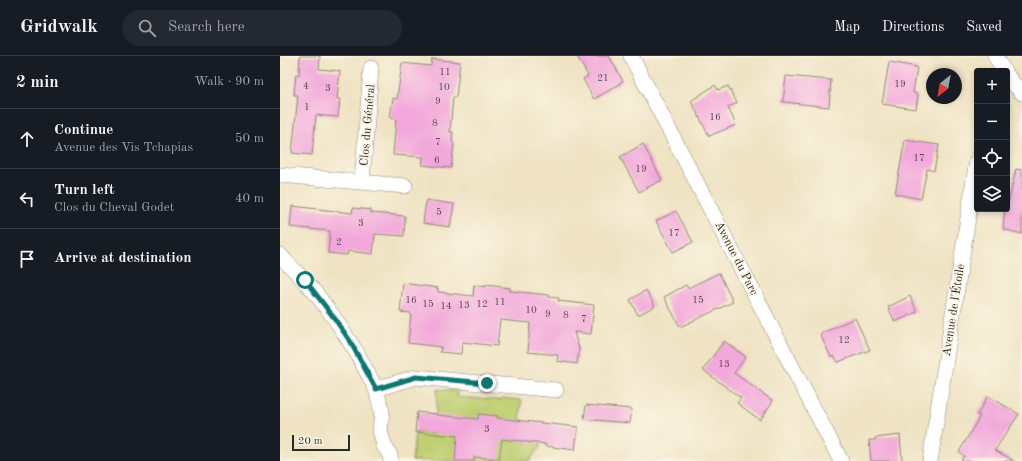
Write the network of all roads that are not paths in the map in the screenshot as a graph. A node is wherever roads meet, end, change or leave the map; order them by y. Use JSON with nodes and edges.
{"nodes":[{"id":1,"x":631,"y":56,"type":"edge"},
{"id":2,"x":994,"y":56,"type":"edge"},
{"id":3,"x":371,"y":68,"type":"dead end"},
{"id":4,"x":992,"y":68,"type":"edge"},
{"id":5,"x":1002,"y":68,"type":"edge"},
{"id":6,"x":1010,"y":79,"type":"edge"},
{"id":7,"x":1022,"y":93,"type":"edge"},
{"id":8,"x":280,"y":175,"type":"edge"},
{"id":9,"x":975,"y":176,"type":"edge"},
{"id":10,"x":362,"y":182,"type":"junction"},
{"id":11,"x":405,"y":186,"type":"dead end"},
{"id":12,"x":280,"y":255,"type":"edge"},
{"id":13,"x":376,"y":389,"type":"junction"},
{"id":14,"x":556,"y":390,"type":"dead end"},
{"id":15,"x":391,"y":461,"type":"edge"},
{"id":16,"x":841,"y":461,"type":"edge"},
{"id":17,"x":930,"y":461,"type":"edge"}],
"edges":[{"from":1,"to":16,"type":"street","name":"Avenue du Parc"},
{"from":2,"to":4,"type":"street"},
{"from":2,"to":5,"type":"street"},
{"from":3,"to":10,"type":"street","name":"Clos du Général"},
{"from":6,"to":7,"type":"street"},
{"from":8,"to":10,"type":"street","name":"Clos du Général"},
{"from":9,"to":17,"type":"street","name":"Avenue de l'Étoile"},
{"from":10,"to":11,"type":"street","name":"Clos du Général"},
{"from":12,"to":13,"type":"street"},
{"from":13,"to":14,"type":"street"},
{"from":13,"to":15,"type":"street"}]}
